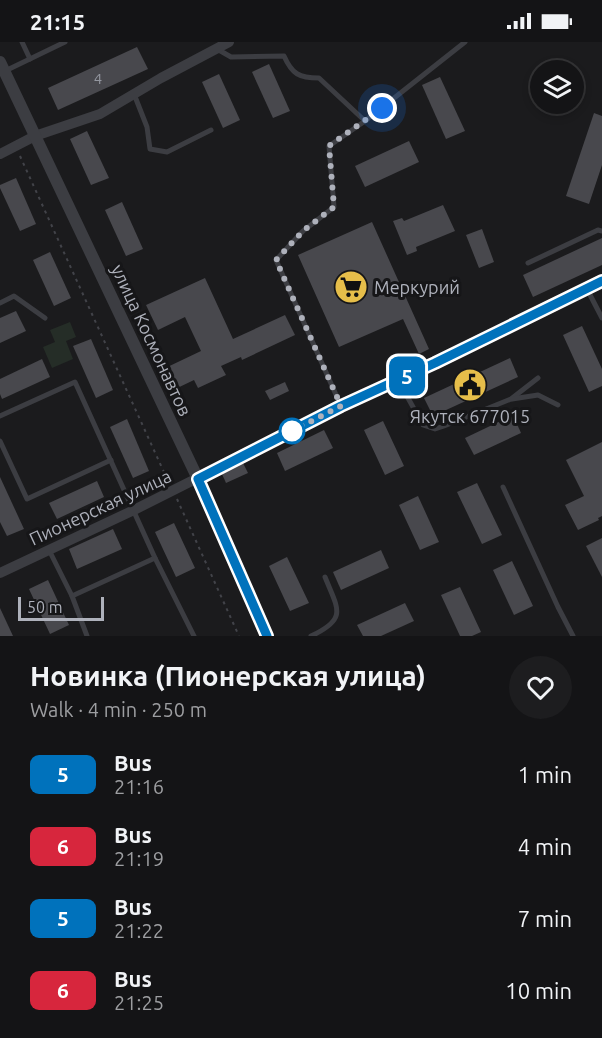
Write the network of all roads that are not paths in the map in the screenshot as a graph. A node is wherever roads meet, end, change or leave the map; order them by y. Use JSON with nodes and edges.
{"nodes":[{"id":1,"x":22,"y":42,"type":"edge"},
{"id":2,"x":65,"y":42,"type":"edge"},
{"id":3,"x":230,"y":42,"type":"edge"},
{"id":4,"x":465,"y":42,"type":"edge"},
{"id":5,"x":217,"y":49,"type":"junction"},
{"id":6,"x":30,"y":59,"type":"junction"},
{"id":7,"x":2,"y":67,"type":"edge"},
{"id":8,"x":134,"y":94,"type":"junction"},
{"id":9,"x":365,"y":121,"type":"junction"},
{"id":10,"x":211,"y":130,"type":"dead end"},
{"id":11,"x":35,"y":136,"type":"junction"},
{"id":12,"x":0,"y":154,"type":"edge"},
{"id":13,"x":602,"y":231,"type":"edge"},
{"id":14,"x":528,"y":263,"type":"dead end"},
{"id":15,"x":602,"y":281,"type":"edge"},
{"id":16,"x":586,"y":288,"type":"junction"},
{"id":17,"x":0,"y":303,"type":"edge"},
{"id":18,"x":45,"y":318,"type":"dead end"},
{"id":19,"x":602,"y":318,"type":"edge"},
{"id":20,"x":538,"y":378,"type":"dead end"},
{"id":21,"x":398,"y":380,"type":"junction"},
{"id":22,"x":511,"y":399,"type":"junction"},
{"id":23,"x":558,"y":405,"type":"dead end"},
{"id":24,"x":341,"y":406,"type":"junction"},
{"id":25,"x":0,"y":417,"type":"edge"},
{"id":26,"x":0,"y":441,"type":"edge"},
{"id":27,"x":111,"y":460,"type":"junction"},
{"id":28,"x":198,"y":479,"type":"junction"},
{"id":29,"x":503,"y":487,"type":"dead end"},
{"id":30,"x":134,"y":510,"type":"junction"},
{"id":31,"x":49,"y":550,"type":"junction"},
{"id":32,"x":155,"y":558,"type":"junction"},
{"id":33,"x":0,"y":573,"type":"edge"},
{"id":34,"x":325,"y":577,"type":"dead end"},
{"id":35,"x":72,"y":596,"type":"junction"},
{"id":36,"x":87,"y":636,"type":"edge"},
{"id":37,"x":194,"y":636,"type":"edge"},
{"id":38,"x":267,"y":636,"type":"edge"},
{"id":39,"x":311,"y":636,"type":"edge"},
{"id":40,"x":573,"y":636,"type":"edge"}],
"edges":[{"from":1,"to":6,"type":"lane"},
{"from":2,"to":6,"type":"lane"},
{"from":3,"to":5,"type":"street"},
{"from":4,"to":9,"type":"lane"},
{"from":5,"to":8,"type":"street"},
{"from":5,"to":9,"type":"lane"},
{"from":6,"to":7,"type":"lane"},
{"from":7,"to":11,"type":"street","name":"улица Космонавтов"},
{"from":8,"to":10,"type":"lane"},
{"from":8,"to":11,"type":"street"},
{"from":9,"to":24,"type":"lane"},
{"from":11,"to":12,"type":"street"},
{"from":11,"to":28,"type":"street","name":"улица Космонавтов"},
{"from":13,"to":14,"type":"lane"},
{"from":15,"to":16,"type":"street","name":"Пионерская улица"},
{"from":16,"to":19,"type":"lane"},
{"from":16,"to":21,"type":"street","name":"Пионерская улица"},
{"from":17,"to":18,"type":"lane"},
{"from":20,"to":22,"type":"lane"},
{"from":21,"to":22,"type":"lane"},
{"from":21,"to":24,"type":"street","name":"Пионерская улица"},
{"from":22,"to":23,"type":"lane"},
{"from":24,"to":28,"type":"street","name":"Пионерская улица"},
{"from":25,"to":27,"type":"lane"},
{"from":26,"to":27,"type":"lane"},
{"from":27,"to":30,"type":"lane"},
{"from":28,"to":30,"type":"street","name":"Пионерская улица"},
{"from":28,"to":38,"type":"street","name":"улица Космонавтов"},
{"from":29,"to":40,"type":"lane"},
{"from":30,"to":31,"type":"street","name":"Пионерская улица"},
{"from":30,"to":32,"type":"lane"},
{"from":31,"to":33,"type":"street","name":"Пионерская улица"},
{"from":31,"to":35,"type":"lane"},
{"from":32,"to":35,"type":"lane"},
{"from":32,"to":37,"type":"lane"},
{"from":34,"to":39,"type":"lane"},
{"from":35,"to":36,"type":"lane"}]}
